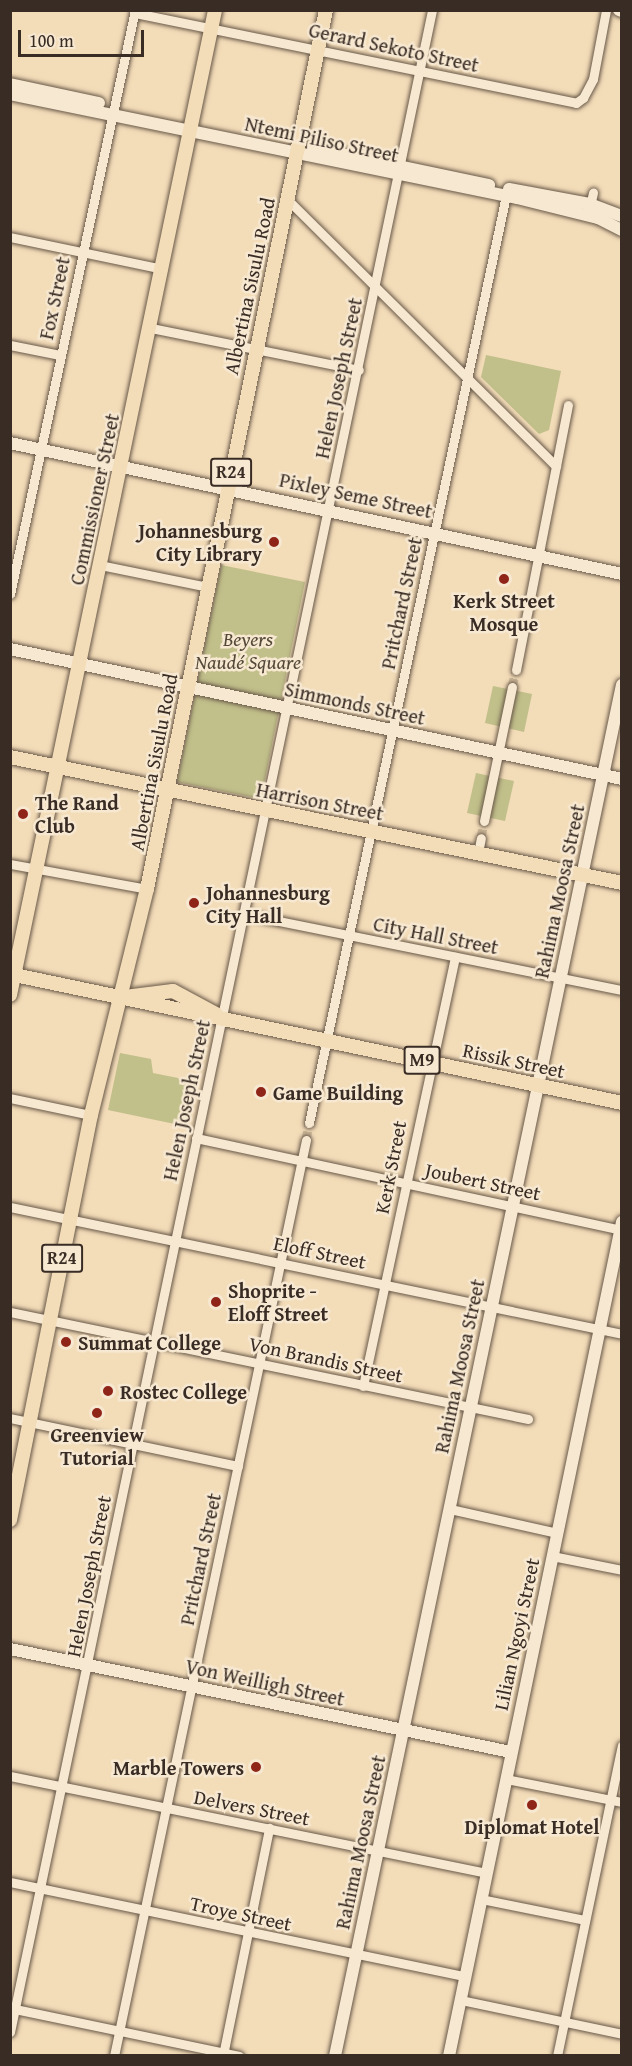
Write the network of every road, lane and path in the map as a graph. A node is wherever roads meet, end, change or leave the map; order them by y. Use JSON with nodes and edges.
{"nodes":[{"id":1,"x":215,"y":10,"type":"edge"},
{"id":2,"x":326,"y":10,"type":"edge"},
{"id":3,"x":432,"y":10,"type":"edge"},
{"id":4,"x":606,"y":10,"type":"edge"},
{"id":5,"x":135,"y":12,"type":"edge"},
{"id":6,"x":211,"y":28,"type":"junction"},
{"id":7,"x":317,"y":50,"type":"junction"},
{"id":8,"x":419,"y":71,"type":"junction"},
{"id":9,"x":10,"y":84,"type":"edge"},
{"id":10,"x":10,"y":94,"type":"edge"},
{"id":11,"x":113,"y":111,"type":"junction"},
{"id":12,"x":192,"y":128,"type":"junction"},
{"id":13,"x":297,"y":149,"type":"junction"},
{"id":14,"x":400,"y":172,"type":"junction"},
{"id":15,"x":506,"y":193,"type":"junction"},
{"id":16,"x":287,"y":199,"type":"junction"},
{"id":17,"x":590,"y":204,"type":"junction"},
{"id":18,"x":621,"y":216,"type":"edge"},
{"id":19,"x":621,"y":230,"type":"edge"},
{"id":20,"x":10,"y":237,"type":"edge"},
{"id":21,"x":82,"y":251,"type":"junction"},
{"id":22,"x":163,"y":269,"type":"junction"},
{"id":23,"x":375,"y":286,"type":"junction"},
{"id":24,"x":151,"y":328,"type":"junction"},
{"id":25,"x":10,"y":345,"type":"edge"},
{"id":26,"x":256,"y":349,"type":"junction"},
{"id":27,"x":60,"y":355,"type":"junction"},
{"id":28,"x":359,"y":370,"type":"junction"},
{"id":29,"x":466,"y":377,"type":"junction"},
{"id":30,"x":568,"y":405,"type":"dead end"},
{"id":31,"x":10,"y":443,"type":"edge"},
{"id":32,"x":41,"y":449,"type":"junction"},
{"id":33,"x":121,"y":466,"type":"junction"},
{"id":34,"x":556,"y":466,"type":"junction"},
{"id":35,"x":228,"y":488,"type":"junction"},
{"id":36,"x":329,"y":509,"type":"junction"},
{"id":37,"x":434,"y":532,"type":"junction"},
{"id":38,"x":539,"y":554,"type":"junction"},
{"id":39,"x":100,"y":565,"type":"junction"},
{"id":40,"x":621,"y":574,"type":"edge"},
{"id":41,"x":208,"y":587,"type":"junction"},
{"id":42,"x":10,"y":594,"type":"edge"},
{"id":43,"x":10,"y":649,"type":"edge"},
{"id":44,"x":79,"y":663,"type":"junction"},
{"id":45,"x":516,"y":670,"type":"tunnel mouth"},
{"id":46,"x":621,"y":685,"type":"edge"},
{"id":47,"x":188,"y":687,"type":"junction"},
{"id":48,"x":512,"y":687,"type":"tunnel mouth"},
{"id":49,"x":287,"y":708,"type":"junction"},
{"id":50,"x":393,"y":731,"type":"junction"},
{"id":51,"x":498,"y":752,"type":"junction"},
{"id":52,"x":10,"y":757,"type":"edge"},
{"id":53,"x":58,"y":766,"type":"junction"},
{"id":54,"x":603,"y":775,"type":"junction"},
{"id":55,"x":621,"y":779,"type":"edge"},
{"id":56,"x":166,"y":790,"type":"junction"},
{"id":57,"x":267,"y":811,"type":"junction"},
{"id":58,"x":484,"y":821,"type":"tunnel mouth"},
{"id":59,"x":371,"y":831,"type":"junction"},
{"id":60,"x":481,"y":838,"type":"tunnel mouth"},
{"id":61,"x":478,"y":853,"type":"junction"},
{"id":62,"x":10,"y":864,"type":"edge"},
{"id":63,"x":38,"y":870,"type":"junction"},
{"id":64,"x":582,"y":875,"type":"junction"},
{"id":65,"x":621,"y":883,"type":"edge"},
{"id":66,"x":147,"y":889,"type":"junction"},
{"id":67,"x":244,"y":914,"type":"junction"},
{"id":68,"x":349,"y":936,"type":"junction"},
{"id":69,"x":455,"y":957,"type":"junction"},
{"id":70,"x":13,"y":975,"type":"edge"},
{"id":71,"x":560,"y":978,"type":"junction"},
{"id":72,"x":621,"y":990,"type":"edge"},
{"id":73,"x":10,"y":995,"type":"edge"},
{"id":74,"x":123,"y":998,"type":"junction"},
{"id":75,"x":222,"y":1018,"type":"junction"},
{"id":76,"x":327,"y":1039,"type":"junction"},
{"id":77,"x":429,"y":1061,"type":"junction"},
{"id":78,"x":538,"y":1085,"type":"junction"},
{"id":79,"x":10,"y":1098,"type":"edge"},
{"id":80,"x":621,"y":1103,"type":"edge"},
{"id":81,"x":91,"y":1115,"type":"junction"},
{"id":82,"x":309,"y":1123,"type":"tunnel mouth"},
{"id":83,"x":196,"y":1138,"type":"junction"},
{"id":84,"x":306,"y":1140,"type":"tunnel mouth"},
{"id":85,"x":301,"y":1161,"type":"junction"},
{"id":86,"x":405,"y":1183,"type":"junction"},
{"id":87,"x":513,"y":1206,"type":"junction"},
{"id":88,"x":10,"y":1207,"type":"edge"},
{"id":89,"x":70,"y":1219,"type":"junction"},
{"id":90,"x":621,"y":1227,"type":"edge"},
{"id":91,"x":175,"y":1241,"type":"junction"},
{"id":92,"x":279,"y":1261,"type":"junction"},
{"id":93,"x":384,"y":1285,"type":"junction"},
{"id":94,"x":492,"y":1307,"type":"junction"},
{"id":95,"x":10,"y":1312,"type":"edge"},
{"id":96,"x":50,"y":1320,"type":"junction"},
{"id":97,"x":599,"y":1329,"type":"junction"},
{"id":98,"x":621,"y":1334,"type":"edge"},
{"id":99,"x":155,"y":1340,"type":"junction"},
{"id":100,"x":258,"y":1364,"type":"junction"},
{"id":101,"x":363,"y":1386,"type":"junction"},
{"id":102,"x":470,"y":1408,"type":"junction"},
{"id":103,"x":10,"y":1418,"type":"edge"},
{"id":104,"x":528,"y":1419,"type":"dead end"},
{"id":105,"x":30,"y":1422,"type":"junction"},
{"id":106,"x":133,"y":1444,"type":"junction"},
{"id":107,"x":238,"y":1466,"type":"junction"},
{"id":108,"x":450,"y":1509,"type":"junction"},
{"id":109,"x":10,"y":1520,"type":"edge"},
{"id":110,"x":557,"y":1533,"type":"junction"},
{"id":111,"x":552,"y":1556,"type":"junction"},
{"id":112,"x":621,"y":1570,"type":"edge"},
{"id":113,"x":10,"y":1649,"type":"edge"},
{"id":114,"x":89,"y":1665,"type":"junction"},
{"id":115,"x":193,"y":1686,"type":"junction"},
{"id":116,"x":403,"y":1730,"type":"junction"},
{"id":117,"x":621,"y":1746,"type":"edge"},
{"id":118,"x":511,"y":1752,"type":"junction"},
{"id":119,"x":10,"y":1776,"type":"edge"},
{"id":120,"x":506,"y":1779,"type":"junction"},
{"id":121,"x":63,"y":1787,"type":"junction"},
{"id":122,"x":610,"y":1799,"type":"junction"},
{"id":123,"x":621,"y":1802,"type":"edge"},
{"id":124,"x":166,"y":1808,"type":"junction"},
{"id":125,"x":269,"y":1828,"type":"junction"},
{"id":126,"x":378,"y":1851,"type":"junction"},
{"id":127,"x":486,"y":1873,"type":"junction"},
{"id":128,"x":10,"y":1882,"type":"edge"},
{"id":129,"x":42,"y":1888,"type":"junction"},
{"id":130,"x":481,"y":1899,"type":"junction"},
{"id":131,"x":145,"y":1911,"type":"junction"},
{"id":132,"x":585,"y":1920,"type":"junction"},
{"id":133,"x":248,"y":1933,"type":"junction"},
{"id":134,"x":356,"y":1955,"type":"junction"},
{"id":135,"x":465,"y":1976,"type":"junction"},
{"id":136,"x":461,"y":2000,"type":"junction"},
{"id":137,"x":13,"y":2009,"type":"edge"},
{"id":138,"x":564,"y":2022,"type":"junction"},
{"id":139,"x":120,"y":2031,"type":"junction"},
{"id":140,"x":10,"y":2032,"type":"edge"},
{"id":141,"x":621,"y":2034,"type":"edge"},
{"id":142,"x":223,"y":2054,"type":"edge"},
{"id":143,"x":114,"y":2055,"type":"edge"},
{"id":144,"x":239,"y":2055,"type":"edge"},
{"id":145,"x":335,"y":2055,"type":"edge"},
{"id":146,"x":449,"y":2055,"type":"edge"},
{"id":147,"x":557,"y":2055,"type":"edge"}],
"edges":[{"from":1,"to":6,"type":"main road","name":"Commissioner Street"},
{"from":2,"to":7,"type":"main road","name":"Albertina Sisulu Road","number":"R24"},
{"from":3,"to":8,"type":"street","name":"Helen Joseph Street"},
{"from":4,"to":8,"type":"street","name":"Gerard Sekoto Street"},
{"from":5,"to":6,"type":"street","name":"Gerard Sekoto Street"},
{"from":5,"to":11,"type":"street","name":"Fox Street"},
{"from":6,"to":7,"type":"street","name":"Gerard Sekoto Street"},
{"from":6,"to":12,"type":"main road","name":"Commissioner Street"},
{"from":7,"to":8,"type":"street","name":"Gerard Sekoto Street"},
{"from":7,"to":13,"type":"main road","name":"Albertina Sisulu Road","number":"R24"},
{"from":8,"to":14,"type":"street","name":"Helen Joseph Street"},
{"from":9,"to":11,"type":"street","name":"Ntemi Piliso Street"},
{"from":10,"to":11,"type":"street","name":"Ntemi Piliso Street"},
{"from":11,"to":12,"type":"street","name":"Ntemi Piliso Street"},
{"from":11,"to":21,"type":"street","name":"Fox Street"},
{"from":12,"to":13,"type":"street","name":"Ntemi Piliso Street"},
{"from":12,"to":22,"type":"main road","name":"Commissioner Street"},
{"from":13,"to":14,"type":"street","name":"Ntemi Piliso Street"},
{"from":13,"to":16,"type":"main road","name":"Albertina Sisulu Road","number":"R24"},
{"from":14,"to":15,"type":"street","name":"Ntemi Piliso Street"},
{"from":14,"to":23,"type":"street","name":"Helen Joseph Street"},
{"from":15,"to":17,"type":"street","name":"Ntemi Piliso Street"},
{"from":15,"to":29,"type":"street","name":"Pritchard Street"},
{"from":16,"to":23,"type":"street"},
{"from":16,"to":26,"type":"main road","name":"Albertina Sisulu Road","number":"R24"},
{"from":17,"to":18,"type":"street","name":"Ntemi Piliso Street"},
{"from":17,"to":19,"type":"street","name":"Ntemi Piliso Street"},
{"from":20,"to":21,"type":"street"},
{"from":21,"to":22,"type":"street"},
{"from":21,"to":27,"type":"street","name":"Fox Street"},
{"from":22,"to":24,"type":"main road","name":"Commissioner Street"},
{"from":23,"to":28,"type":"street","name":"Helen Joseph Street"},
{"from":23,"to":29,"type":"street"},
{"from":24,"to":26,"type":"street"},
{"from":24,"to":33,"type":"main road","name":"Commissioner Street"},
{"from":25,"to":27,"type":"street"},
{"from":26,"to":28,"type":"street"},
{"from":26,"to":35,"type":"main road","name":"Albertina Sisulu Road","number":"R24"},
{"from":27,"to":32,"type":"street","name":"Fox Street"},
{"from":28,"to":36,"type":"street","name":"Helen Joseph Street"},
{"from":29,"to":34,"type":"street"},
{"from":29,"to":37,"type":"street","name":"Pritchard Street"},
{"from":30,"to":34,"type":"street"},
{"from":31,"to":32,"type":"street","name":"Pixley Seme Street"},
{"from":32,"to":33,"type":"street","name":"Pixley Seme Street"},
{"from":32,"to":42,"type":"street","name":"Fox Street"},
{"from":33,"to":35,"type":"street","name":"Pixley Seme Street"},
{"from":33,"to":39,"type":"main road","name":"Commissioner Street"},
{"from":34,"to":38,"type":"street"},
{"from":35,"to":36,"type":"street","name":"Pixley Seme Street"},
{"from":35,"to":41,"type":"main road","name":"Albertina Sisulu Road","number":"R24"},
{"from":36,"to":37,"type":"street","name":"Pixley Seme Street"},
{"from":36,"to":49,"type":"street","name":"Helen Joseph Street"},
{"from":37,"to":38,"type":"street","name":"Pixley Seme Street"},
{"from":37,"to":50,"type":"street","name":"Pritchard Street"},
{"from":38,"to":40,"type":"street","name":"Pixley Seme Street"},
{"from":38,"to":45,"type":"street"},
{"from":39,"to":41,"type":"street"},
{"from":39,"to":44,"type":"main road","name":"Commissioner Street"},
{"from":41,"to":47,"type":"main road","name":"Albertina Sisulu Road","number":"R24"},
{"from":43,"to":44,"type":"street","name":"Simmonds Street"},
{"from":44,"to":47,"type":"street","name":"Simmonds Street"},
{"from":44,"to":53,"type":"main road","name":"Commissioner Street"},
{"from":46,"to":54,"type":"street","name":"Rahima Moosa Street"},
{"from":47,"to":49,"type":"street","name":"Simmonds Street"},
{"from":47,"to":56,"type":"main road","name":"Albertina Sisulu Road","number":"R24"},
{"from":48,"to":51,"type":"street"},
{"from":49,"to":50,"type":"street","name":"Simmonds Street"},
{"from":49,"to":57,"type":"street","name":"Helen Joseph Street"},
{"from":50,"to":51,"type":"street","name":"Simmonds Street"},
{"from":50,"to":59,"type":"street","name":"Pritchard Street"},
{"from":51,"to":54,"type":"street","name":"Simmonds Street"},
{"from":51,"to":58,"type":"street"},
{"from":52,"to":53,"type":"main road","name":"Harrison Street"},
{"from":53,"to":56,"type":"main road","name":"Harrison Street"},
{"from":53,"to":63,"type":"main road","name":"Commissioner Street"},
{"from":54,"to":55,"type":"street","name":"Simmonds Street"},
{"from":54,"to":64,"type":"street","name":"Rahima Moosa Street"},
{"from":56,"to":57,"type":"main road","name":"Harrison Street"},
{"from":56,"to":66,"type":"main road","name":"Albertina Sisulu Road","number":"R24"},
{"from":57,"to":59,"type":"main road","name":"Harrison Street"},
{"from":57,"to":67,"type":"street","name":"Helen Joseph Street"},
{"from":59,"to":61,"type":"main road","name":"Harrison Street"},
{"from":59,"to":68,"type":"street","name":"Pritchard Street"},
{"from":60,"to":61,"type":"street"},
{"from":61,"to":64,"type":"main road","name":"Harrison Street"},
{"from":62,"to":63,"type":"street"},
{"from":63,"to":66,"type":"street"},
{"from":63,"to":70,"type":"main road","name":"Commissioner Street"},
{"from":64,"to":65,"type":"main road","name":"Harrison Street"},
{"from":64,"to":71,"type":"street","name":"Rahima Moosa Street"},
{"from":66,"to":74,"type":"main road","name":"Albertina Sisulu Road","number":"R24"},
{"from":67,"to":68,"type":"street","name":"City Hall Street"},
{"from":67,"to":75,"type":"street","name":"Helen Joseph Street"},
{"from":68,"to":69,"type":"street","name":"City Hall Street"},
{"from":68,"to":76,"type":"street","name":"Pritchard Street"},
{"from":69,"to":71,"type":"street","name":"City Hall Street"},
{"from":69,"to":77,"type":"street","name":"Kerk Street"},
{"from":70,"to":73,"type":"main road","name":"Commissioner Street"},
{"from":70,"to":74,"type":"main road","name":"Rissik Street","number":"M9"},
{"from":71,"to":72,"type":"street","name":"City Hall Street"},
{"from":71,"to":78,"type":"street","name":"Rahima Moosa Street"},
{"from":74,"to":75,"type":"main road","name":"Rissik Street","number":"M9"},
{"from":74,"to":81,"type":"main road","name":"Albertina Sisulu Road","number":"R24"},
{"from":75,"to":76,"type":"main road","name":"Rissik Street","number":"M9"},
{"from":75,"to":83,"type":"street","name":"Helen Joseph Street"},
{"from":76,"to":77,"type":"main road","name":"Rissik Street","number":"M9"},
{"from":76,"to":82,"type":"street","name":"Pritchard Street"},
{"from":77,"to":78,"type":"main road","name":"Rissik Street","number":"M9"},
{"from":77,"to":86,"type":"street","name":"Kerk Street"},
{"from":78,"to":80,"type":"main road","name":"Rissik Street","number":"M9"},
{"from":78,"to":87,"type":"street","name":"Rahima Moosa Street"},
{"from":79,"to":81,"type":"street"},
{"from":81,"to":89,"type":"main road","name":"Albertina Sisulu Road","number":"R24"},
{"from":83,"to":85,"type":"street","name":"Joubert Street"},
{"from":83,"to":91,"type":"street","name":"Helen Joseph Street"},
{"from":84,"to":85,"type":"street","name":"Pritchard Street"},
{"from":85,"to":86,"type":"street","name":"Joubert Street"},
{"from":85,"to":92,"type":"street","name":"Pritchard Street"},
{"from":86,"to":87,"type":"street","name":"Joubert Street"},
{"from":86,"to":93,"type":"street","name":"Kerk Street"},
{"from":87,"to":90,"type":"street","name":"Joubert Street"},
{"from":87,"to":94,"type":"street","name":"Rahima Moosa Street"},
{"from":88,"to":89,"type":"street","name":"Eloff Street"},
{"from":89,"to":91,"type":"street","name":"Eloff Street"},
{"from":89,"to":96,"type":"main road","name":"Albertina Sisulu Road","number":"R24"},
{"from":90,"to":97,"type":"street","name":"Lilian Ngoyi Street"},
{"from":91,"to":92,"type":"street","name":"Eloff Street"},
{"from":91,"to":99,"type":"street","name":"Helen Joseph Street"},
{"from":92,"to":93,"type":"street","name":"Eloff Street"},
{"from":92,"to":100,"type":"street","name":"Pritchard Street"},
{"from":93,"to":94,"type":"street","name":"Eloff Street"},
{"from":93,"to":101,"type":"street","name":"Kerk Street"},
{"from":94,"to":97,"type":"street","name":"Eloff Street"},
{"from":94,"to":102,"type":"street","name":"Rahima Moosa Street"},
{"from":95,"to":96,"type":"street","name":"Von Brandis Street"},
{"from":96,"to":99,"type":"street","name":"Von Brandis Street"},
{"from":96,"to":105,"type":"main road","name":"Albertina Sisulu Road","number":"R24"},
{"from":97,"to":98,"type":"street","name":"Eloff Street"},
{"from":97,"to":110,"type":"street","name":"Lilian Ngoyi Street"},
{"from":99,"to":100,"type":"street","name":"Von Brandis Street"},
{"from":99,"to":106,"type":"street","name":"Helen Joseph Street"},
{"from":100,"to":101,"type":"street","name":"Von Brandis Street"},
{"from":100,"to":107,"type":"street","name":"Pritchard Street"},
{"from":101,"to":102,"type":"street","name":"Von Brandis Street"},
{"from":102,"to":104,"type":"street","name":"Von Brandis Street"},
{"from":102,"to":108,"type":"street","name":"Rahima Moosa Street"},
{"from":103,"to":105,"type":"street"},
{"from":105,"to":106,"type":"street"},
{"from":105,"to":109,"type":"main road","name":"Albertina Sisulu Road","number":"R24"},
{"from":106,"to":107,"type":"street"},
{"from":106,"to":114,"type":"street","name":"Helen Joseph Street"},
{"from":107,"to":115,"type":"street","name":"Pritchard Street"},
{"from":108,"to":110,"type":"street"},
{"from":108,"to":116,"type":"street","name":"Rahima Moosa Street"},
{"from":110,"to":111,"type":"street","name":"Lilian Ngoyi Street"},
{"from":111,"to":112,"type":"street"},
{"from":111,"to":118,"type":"street","name":"Lilian Ngoyi Street"},
{"from":113,"to":114,"type":"street","name":"Von Weilligh Street"},
{"from":114,"to":115,"type":"street","name":"Von Weilligh Street"},
{"from":114,"to":121,"type":"street","name":"Helen Joseph Street"},
{"from":115,"to":116,"type":"street","name":"Von Weilligh Street"},
{"from":115,"to":124,"type":"street","name":"Pritchard Street"},
{"from":116,"to":118,"type":"street","name":"Von Weilligh Street"},
{"from":116,"to":126,"type":"street","name":"Rahima Moosa Street"},
{"from":117,"to":122,"type":"street"},
{"from":118,"to":120,"type":"street","name":"Lilian Ngoyi Street"},
{"from":119,"to":121,"type":"street","name":"Delvers Street"},
{"from":120,"to":122,"type":"street"},
{"from":120,"to":127,"type":"street","name":"Lilian Ngoyi Street"},
{"from":121,"to":124,"type":"street","name":"Delvers Street"},
{"from":121,"to":129,"type":"street","name":"Helen Joseph Street"},
{"from":122,"to":123,"type":"street"},
{"from":122,"to":132,"type":"street"},
{"from":124,"to":125,"type":"street","name":"Delvers Street"},
{"from":124,"to":131,"type":"street","name":"Pritchard Street"},
{"from":125,"to":126,"type":"street","name":"Delvers Street"},
{"from":125,"to":133,"type":"street"},
{"from":126,"to":127,"type":"street","name":"Delvers Street"},
{"from":126,"to":134,"type":"street","name":"Rahima Moosa Street"},
{"from":127,"to":130,"type":"street","name":"Lilian Ngoyi Street"},
{"from":128,"to":129,"type":"street","name":"Troye Street"},
{"from":129,"to":131,"type":"street","name":"Troye Street"},
{"from":129,"to":137,"type":"street","name":"Helen Joseph Street"},
{"from":130,"to":132,"type":"street"},
{"from":130,"to":135,"type":"street","name":"Lilian Ngoyi Street"},
{"from":131,"to":133,"type":"street","name":"Troye Street"},
{"from":131,"to":139,"type":"street","name":"Pritchard Street"},
{"from":132,"to":138,"type":"street"},
{"from":133,"to":134,"type":"street","name":"Troye Street"},
{"from":133,"to":142,"type":"street"},
{"from":134,"to":135,"type":"street","name":"Troye Street"},
{"from":134,"to":145,"type":"street","name":"Rahima Moosa Street"},
{"from":135,"to":136,"type":"street","name":"Lilian Ngoyi Street"},
{"from":136,"to":138,"type":"street"},
{"from":136,"to":146,"type":"street","name":"Lilian Ngoyi Street"},
{"from":137,"to":139,"type":"street"},
{"from":137,"to":140,"type":"street","name":"Helen Joseph Street"},
{"from":138,"to":141,"type":"street"},
{"from":138,"to":147,"type":"street"},
{"from":139,"to":142,"type":"street"},
{"from":139,"to":143,"type":"street","name":"Pritchard Street"},
{"from":142,"to":144,"type":"street"}]}
